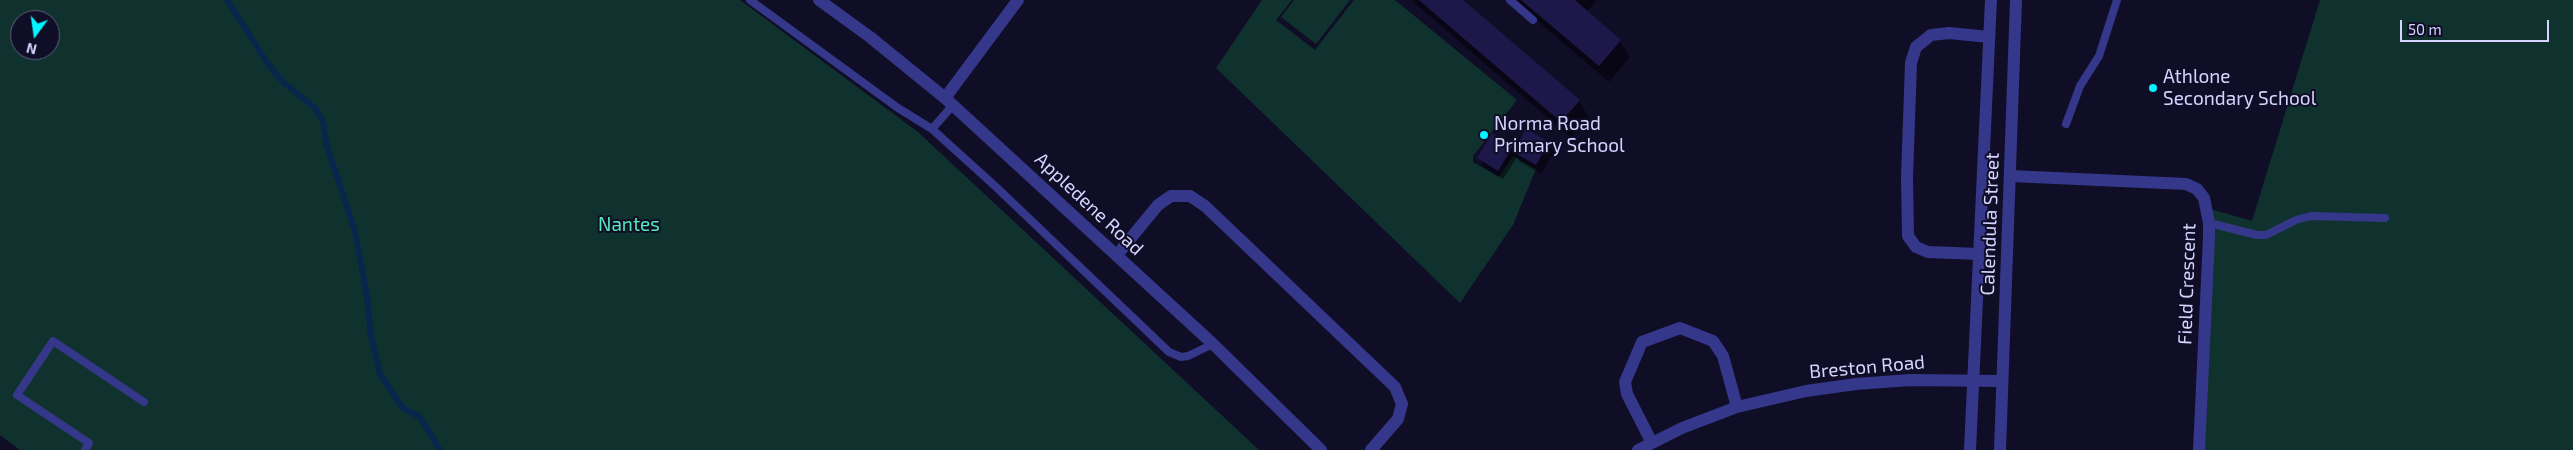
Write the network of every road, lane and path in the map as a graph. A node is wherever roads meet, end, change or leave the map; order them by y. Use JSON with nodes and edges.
{"nodes":[{"id":1,"x":750,"y":0,"type":"edge"},
{"id":2,"x":819,"y":0,"type":"edge"},
{"id":3,"x":1018,"y":0,"type":"edge"},
{"id":4,"x":1510,"y":0,"type":"edge"},
{"id":5,"x":1991,"y":0,"type":"edge"},
{"id":6,"x":2016,"y":0,"type":"edge"},
{"id":7,"x":2117,"y":0,"type":"edge"},
{"id":8,"x":1533,"y":20,"type":"dead end"},
{"id":9,"x":1989,"y":37,"type":"junction"},
{"id":10,"x":949,"y":102,"type":"junction"},
{"id":11,"x":2066,"y":124,"type":"dead end"},
{"id":12,"x":932,"y":129,"type":"junction"},
{"id":13,"x":2011,"y":176,"type":"junction"},
{"id":14,"x":2385,"y":218,"type":"dead end"},
{"id":15,"x":2209,"y":222,"type":"junction"},
{"id":16,"x":1980,"y":254,"type":"junction"},
{"id":17,"x":1116,"y":255,"type":"junction"},
{"id":18,"x":1212,"y":344,"type":"junction"},
{"id":19,"x":1974,"y":379,"type":"junction"},
{"id":20,"x":2002,"y":381,"type":"junction"},
{"id":21,"x":144,"y":402,"type":"dead end"},
{"id":22,"x":1737,"y":407,"type":"junction"},
{"id":23,"x":1652,"y":443,"type":"junction"},
{"id":24,"x":85,"y":450,"type":"edge"},
{"id":25,"x":1321,"y":450,"type":"edge"},
{"id":26,"x":1371,"y":450,"type":"edge"},
{"id":27,"x":1638,"y":450,"type":"edge"},
{"id":28,"x":1970,"y":450,"type":"edge"},
{"id":29,"x":2000,"y":450,"type":"edge"},
{"id":30,"x":2199,"y":450,"type":"edge"}],
"edges":[{"from":1,"to":12,"type":"lane"},
{"from":2,"to":10,"type":"street","name":"Appledene Road"},
{"from":3,"to":10,"type":"street"},
{"from":4,"to":8,"type":"lane"},
{"from":5,"to":9,"type":"street","name":"Calendula Street"},
{"from":6,"to":13,"type":"street","name":"Calendula Street"},
{"from":7,"to":11,"type":"lane"},
{"from":9,"to":16,"type":"street","name":"Calendula Street"},
{"from":9,"to":16,"type":"street","name":"Calendula Street"},
{"from":10,"to":12,"type":"lane"},
{"from":10,"to":17,"type":"street","name":"Appledene Road"},
{"from":12,"to":18,"type":"lane"},
{"from":13,"to":15,"type":"street","name":"Field Crescent"},
{"from":13,"to":20,"type":"street","name":"Calendula Street"},
{"from":14,"to":15,"type":"lane"},
{"from":15,"to":30,"type":"street","name":"Field Crescent"},
{"from":16,"to":19,"type":"street","name":"Calendula Street"},
{"from":17,"to":18,"type":"street","name":"Appledene Road"},
{"from":17,"to":26,"type":"street"},
{"from":18,"to":25,"type":"street","name":"Appledene Road"},
{"from":19,"to":20,"type":"street","name":"Breston Road"},
{"from":19,"to":22,"type":"street","name":"Breston Road"},
{"from":19,"to":28,"type":"street","name":"Calendula Street"},
{"from":20,"to":29,"type":"street","name":"Calendula Street"},
{"from":21,"to":24,"type":"lane"},
{"from":22,"to":23,"type":"street","name":"Breston Road"},
{"from":22,"to":23,"type":"street"},
{"from":23,"to":27,"type":"street","name":"Breston Road"}]}
